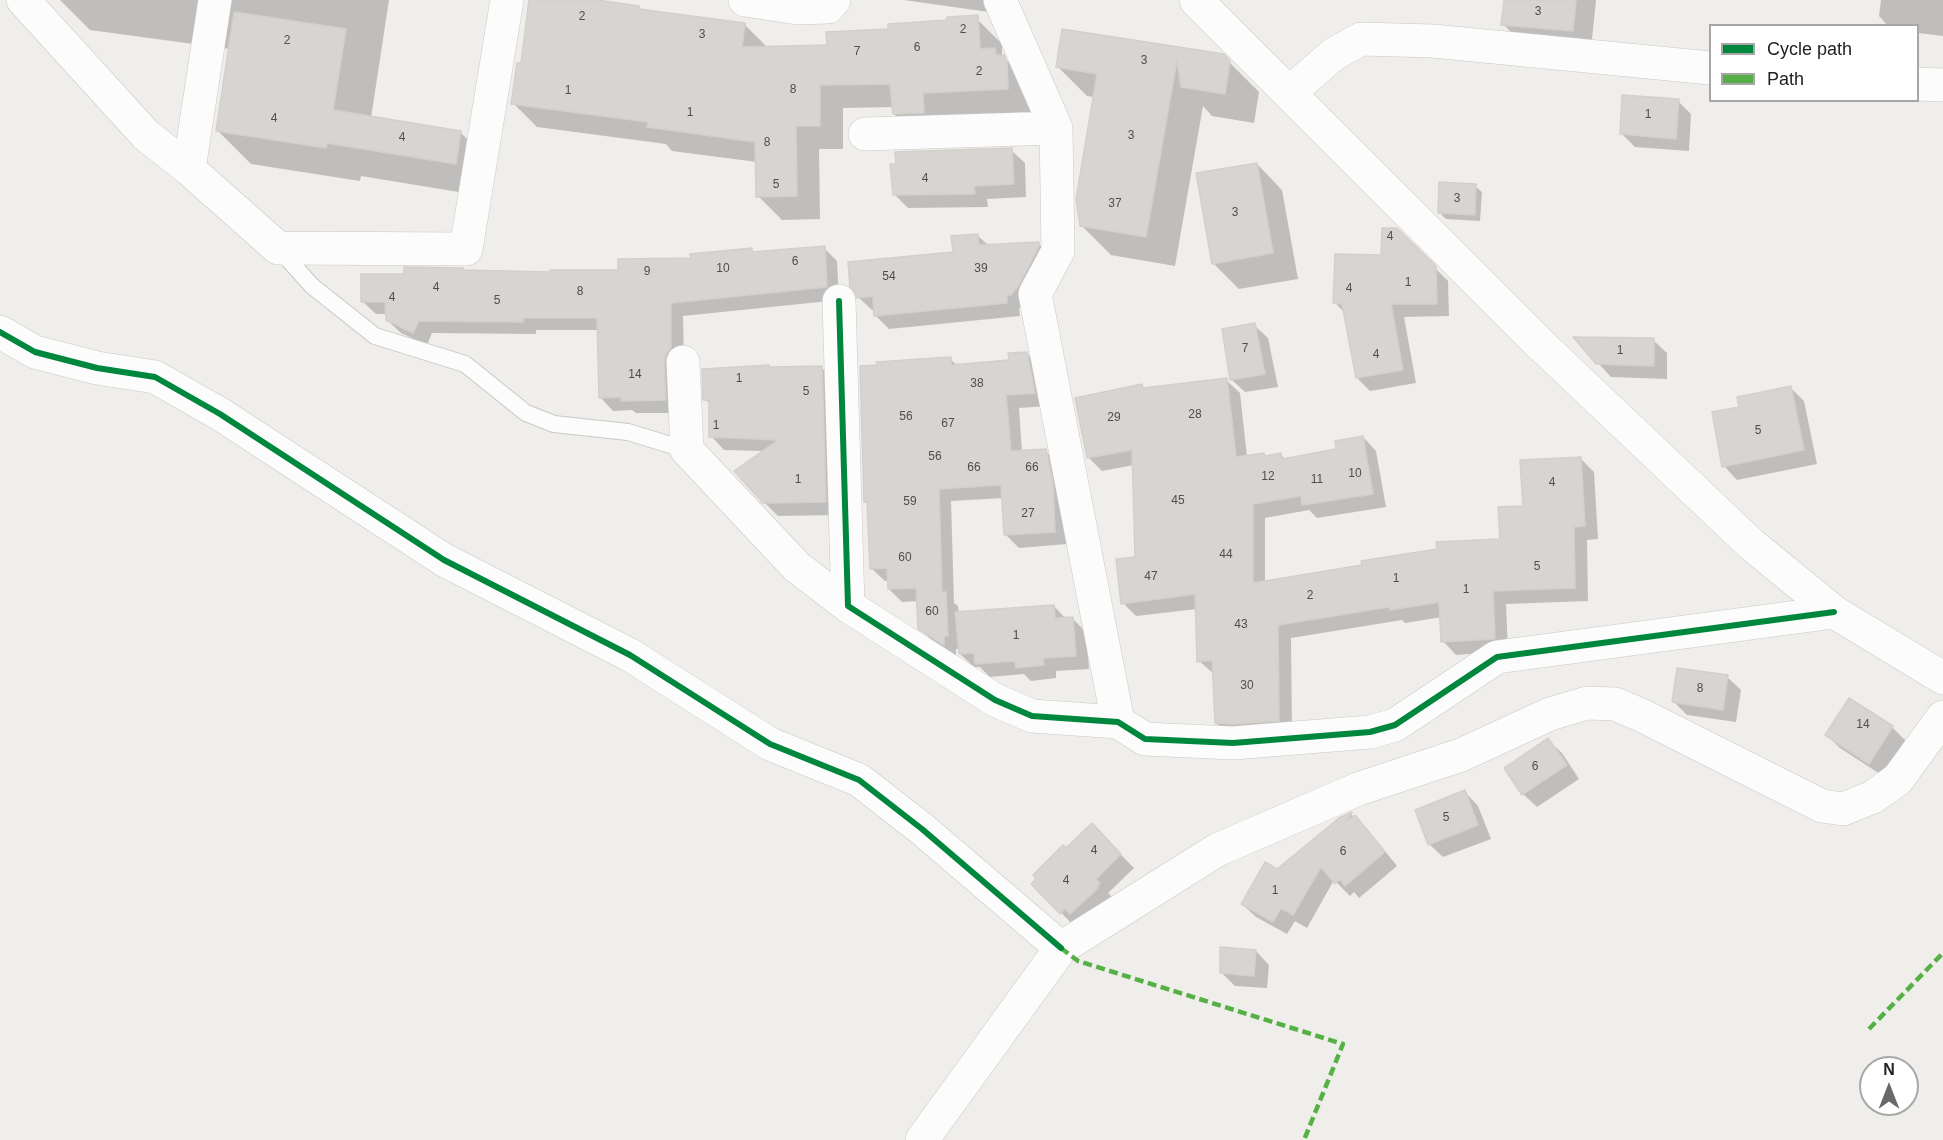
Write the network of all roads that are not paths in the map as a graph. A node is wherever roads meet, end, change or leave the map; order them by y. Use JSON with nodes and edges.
{"nodes":[{"id":1,"x":22,"y":0,"type":"edge"},
{"id":2,"x":215,"y":0,"type":"edge"},
{"id":3,"x":507,"y":0,"type":"edge"},
{"id":4,"x":745,"y":0,"type":"edge"},
{"id":5,"x":834,"y":0,"type":"edge"},
{"id":6,"x":1000,"y":0,"type":"edge"},
{"id":7,"x":1196,"y":0,"type":"edge"},
{"id":8,"x":1709,"y":68,"type":"edge"},
{"id":9,"x":1919,"y":84,"type":"edge"},
{"id":10,"x":1943,"y":85,"type":"edge"},
{"id":11,"x":1290,"y":92,"type":"junction"},
{"id":12,"x":1056,"y":128,"type":"junction"},
{"id":13,"x":865,"y":134,"type":"dead end"},
{"id":14,"x":189,"y":169,"type":"junction"},
{"id":15,"x":278,"y":248,"type":"junction"},
{"id":16,"x":839,"y":301,"type":"dead end"},
{"id":17,"x":0,"y":332,"type":"edge"},
{"id":18,"x":683,"y":362,"type":"dead end"},
{"id":19,"x":687,"y":450,"type":"junction"},
{"id":20,"x":848,"y":606,"type":"junction"},
{"id":21,"x":1834,"y":612,"type":"junction"},
{"id":22,"x":1943,"y":678,"type":"edge"},
{"id":23,"x":1943,"y":717,"type":"edge"},
{"id":24,"x":1118,"y":722,"type":"junction"},
{"id":25,"x":1061,"y":948,"type":"junction"},
{"id":26,"x":922,"y":1140,"type":"edge"}],
"edges":[{"from":1,"to":14,"type":"street"},
{"from":2,"to":14,"type":"street"},
{"from":3,"to":15,"type":"street"},
{"from":4,"to":5,"type":"street"},
{"from":6,"to":12,"type":"street"},
{"from":7,"to":11,"type":"street"},
{"from":8,"to":11,"type":"street"},
{"from":9,"to":10,"type":"street"},
{"from":11,"to":21,"type":"street"},
{"from":12,"to":13,"type":"street"},
{"from":12,"to":24,"type":"street"},
{"from":14,"to":15,"type":"street"},
{"from":15,"to":19,"type":"lane"},
{"from":16,"to":20,"type":"street"},
{"from":17,"to":25,"type":"street"},
{"from":18,"to":19,"type":"street"},
{"from":19,"to":20,"type":"street"},
{"from":20,"to":24,"type":"street"},
{"from":21,"to":22,"type":"street"},
{"from":21,"to":24,"type":"street"},
{"from":23,"to":25,"type":"street"},
{"from":25,"to":26,"type":"street"}]}
